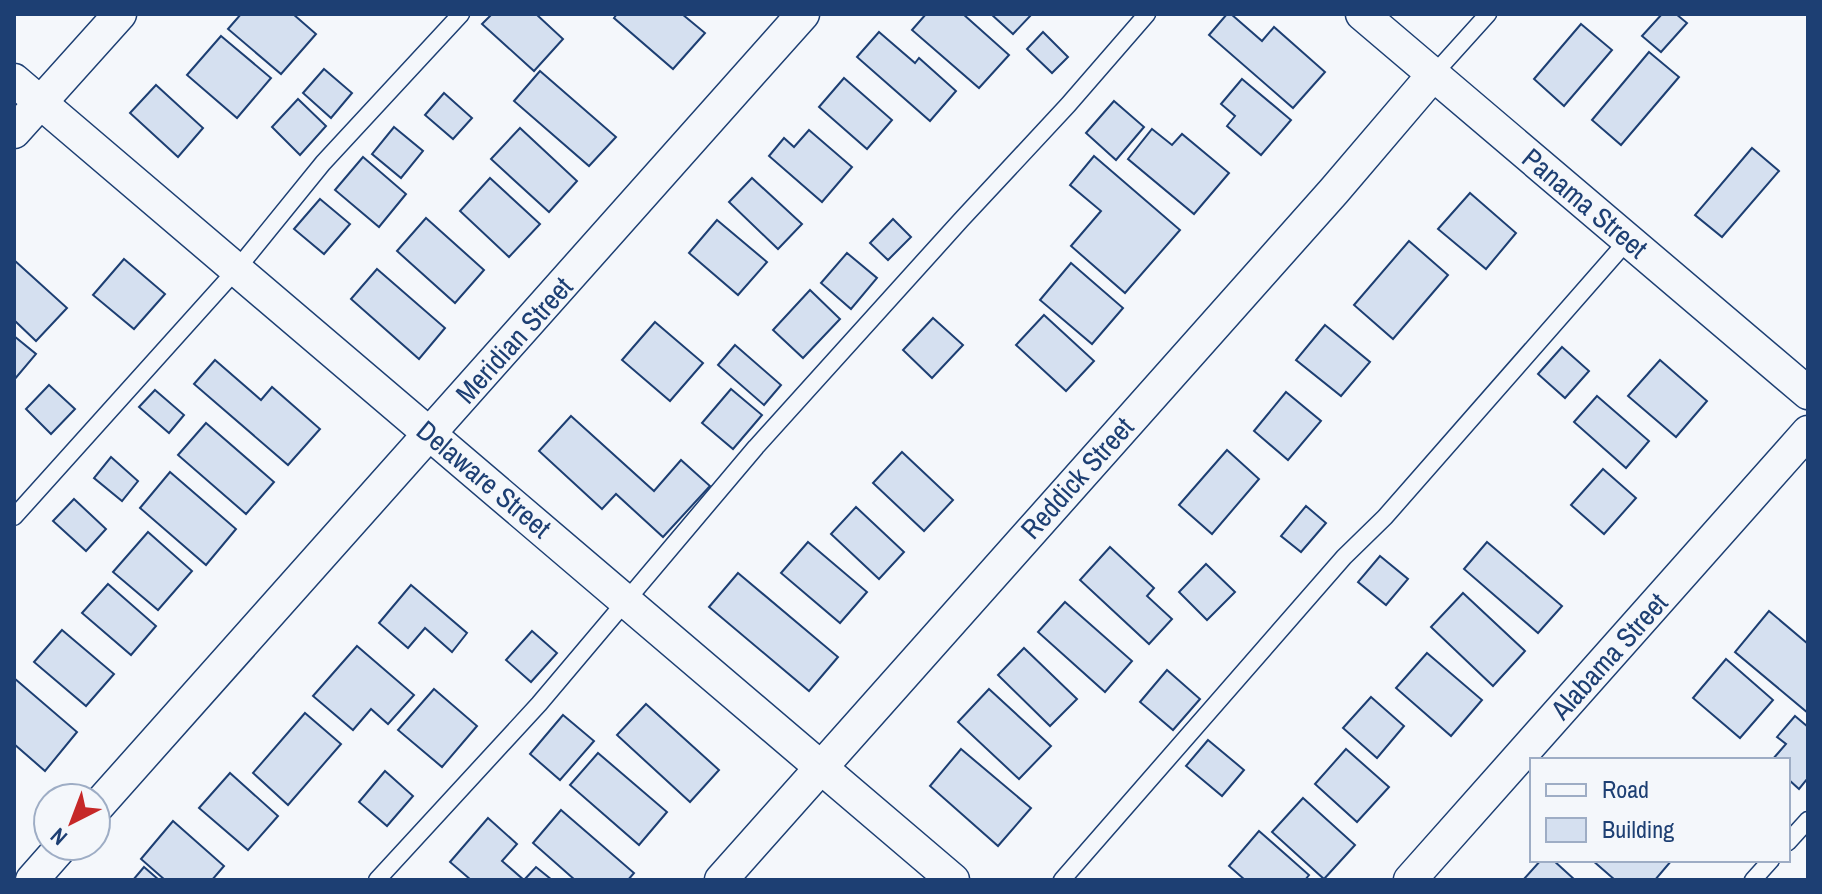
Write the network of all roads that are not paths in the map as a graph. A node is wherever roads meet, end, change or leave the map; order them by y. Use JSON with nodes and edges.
{"nodes":[{"id":1,"x":120,"y":14,"type":"edge"},
{"id":2,"x":461,"y":14,"type":"edge"},
{"id":3,"x":803,"y":14,"type":"edge"},
{"id":4,"x":1147,"y":14,"type":"edge"},
{"id":5,"x":1362,"y":14,"type":"edge"},
{"id":6,"x":1488,"y":14,"type":"edge"},
{"id":7,"x":1433,"y":75,"type":"junction"},
{"id":8,"x":14,"y":80,"type":"edge"},
{"id":9,"x":41,"y":103,"type":"junction"},
{"id":10,"x":14,"y":132,"type":"edge"},
{"id":11,"x":1628,"y":240,"type":"junction"},
{"id":12,"x":237,"y":269,"type":"junction"},
{"id":13,"x":1808,"y":393,"type":"edge"},
{"id":14,"x":1808,"y":432,"type":"edge"},
{"id":15,"x":431,"y":434,"type":"junction"},
{"id":16,"x":14,"y":517,"type":"edge"},
{"id":17,"x":627,"y":600,"type":"junction"},
{"id":18,"x":822,"y":767,"type":"junction"},
{"id":19,"x":112,"y":790,"type":"edge"},
{"id":20,"x":1808,"y":820,"type":"edge"},
{"id":21,"x":1790,"y":840,"type":"edge"},
{"id":22,"x":48,"y":862,"type":"edge"},
{"id":23,"x":1769,"y":862,"type":"edge"},
{"id":24,"x":32,"y":880,"type":"edge"},
{"id":25,"x":377,"y":880,"type":"edge"},
{"id":26,"x":721,"y":880,"type":"edge"},
{"id":27,"x":953,"y":880,"type":"edge"},
{"id":28,"x":1062,"y":880,"type":"edge"},
{"id":29,"x":1410,"y":880,"type":"edge"},
{"id":30,"x":1753,"y":880,"type":"edge"}],
"edges":[{"from":1,"to":9,"type":"street"},
{"from":2,"to":12,"type":"lane"},
{"from":3,"to":15,"type":"street","name":"Meridian Street"},
{"from":4,"to":17,"type":"lane"},
{"from":5,"to":7,"type":"street","name":"Panama Street"},
{"from":6,"to":7,"type":"lane"},
{"from":7,"to":11,"type":"street","name":"Panama Street"},
{"from":7,"to":18,"type":"street","name":"Reddick Street"},
{"from":8,"to":9,"type":"street","name":"Delaware Street"},
{"from":9,"to":10,"type":"street"},
{"from":9,"to":12,"type":"street","name":"Delaware Street"},
{"from":11,"to":13,"type":"street","name":"Panama Street"},
{"from":11,"to":28,"type":"lane"},
{"from":12,"to":15,"type":"street","name":"Delaware Street"},
{"from":12,"to":16,"type":"lane"},
{"from":14,"to":29,"type":"street","name":"Alabama Street"},
{"from":15,"to":17,"type":"street","name":"Delaware Street"},
{"from":15,"to":19,"type":"street","name":"Meridian Street"},
{"from":17,"to":18,"type":"street","name":"Delaware Street"},
{"from":17,"to":25,"type":"lane"},
{"from":18,"to":26,"type":"street","name":"Reddick Street"},
{"from":18,"to":27,"type":"street","name":"Delaware Street"},
{"from":20,"to":21,"type":"lane"},
{"from":22,"to":24,"type":"street"},
{"from":23,"to":30,"type":"lane"}]}
